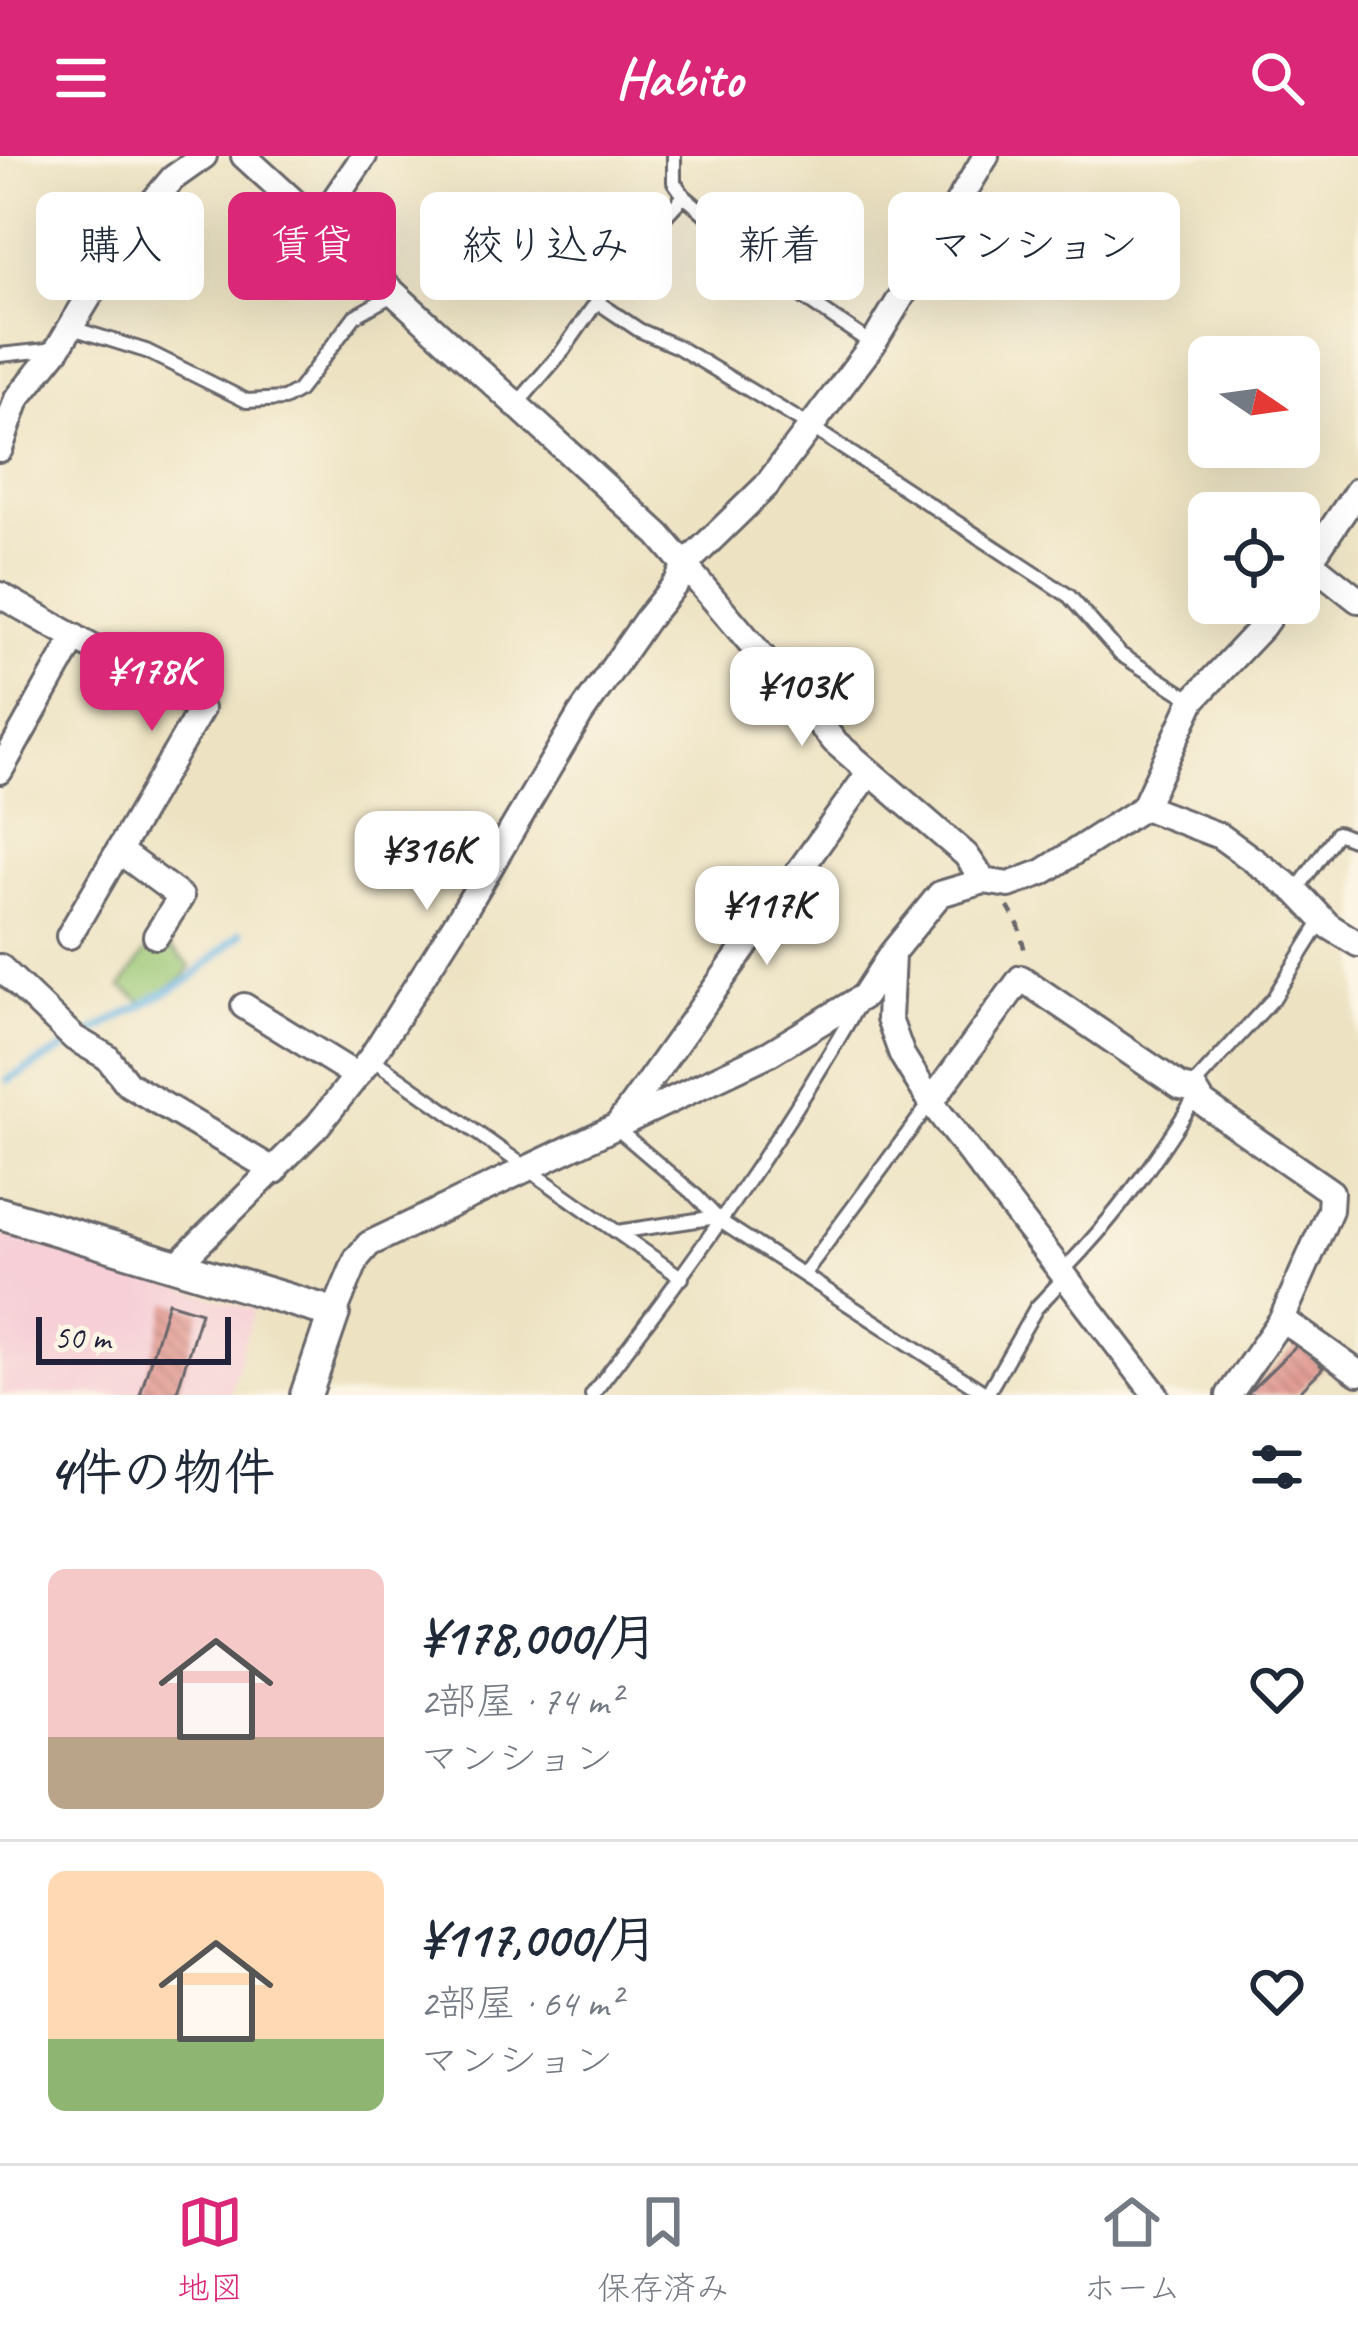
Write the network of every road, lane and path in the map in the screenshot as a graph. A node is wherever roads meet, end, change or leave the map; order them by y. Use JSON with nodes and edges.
{"nodes":[{"id":1,"x":204,"y":156,"type":"edge"},
{"id":2,"x":244,"y":156,"type":"edge"},
{"id":3,"x":364,"y":156,"type":"edge"},
{"id":4,"x":674,"y":156,"type":"edge"},
{"id":5,"x":986,"y":156,"type":"edge"},
{"id":6,"x":282,"y":192,"type":"edge"},
{"id":7,"x":339,"y":192,"type":"edge"},
{"id":8,"x":684,"y":196,"type":"junction"},
{"id":9,"x":396,"y":296,"type":"edge"},
{"id":10,"x":383,"y":300,"type":"edge"},
{"id":11,"x":596,"y":302,"type":"junction"},
{"id":12,"x":64,"y":338,"type":"junction"},
{"id":13,"x":873,"y":344,"type":"junction"},
{"id":14,"x":0,"y":355,"type":"edge"},
{"id":15,"x":516,"y":405,"type":"junction"},
{"id":16,"x":811,"y":428,"type":"junction"},
{"id":17,"x":0,"y":449,"type":"edge"},
{"id":18,"x":1357,"y":493,"type":"edge"},
{"id":19,"x":1320,"y":548,"type":"edge"},
{"id":20,"x":685,"y":565,"type":"junction"},
{"id":21,"x":1320,"y":578,"type":"edge"},
{"id":22,"x":0,"y":595,"type":"edge"},
{"id":23,"x":1358,"y":599,"type":"edge"},
{"id":24,"x":1264,"y":624,"type":"edge"},
{"id":25,"x":75,"y":637,"type":"junction"},
{"id":26,"x":1193,"y":700,"type":"junction"},
{"id":27,"x":0,"y":771,"type":"edge"},
{"id":28,"x":869,"y":773,"type":"junction"},
{"id":29,"x":1144,"y":807,"type":"junction"},
{"id":30,"x":1358,"y":841,"type":"edge"},
{"id":31,"x":119,"y":851,"type":"junction"},
{"id":32,"x":984,"y":881,"type":"junction"},
{"id":33,"x":1296,"y":891,"type":"junction"},
{"id":34,"x":1323,"y":918,"type":"junction"},
{"id":35,"x":69,"y":936,"type":"dead end"},
{"id":36,"x":156,"y":936,"type":"dead end"},
{"id":37,"x":1358,"y":944,"type":"edge"},
{"id":38,"x":892,"y":953,"type":"junction"},
{"id":39,"x":0,"y":967,"type":"edge"},
{"id":40,"x":1021,"y":979,"type":"junction"},
{"id":41,"x":863,"y":996,"type":"junction"},
{"id":42,"x":244,"y":1006,"type":"dead end"},
{"id":43,"x":364,"y":1067,"type":"junction"},
{"id":44,"x":1194,"y":1092,"type":"junction"},
{"id":45,"x":931,"y":1102,"type":"junction"},
{"id":46,"x":616,"y":1128,"type":"junction"},
{"id":47,"x":527,"y":1168,"type":"junction"},
{"id":48,"x":275,"y":1171,"type":"junction"},
{"id":49,"x":0,"y":1213,"type":"edge"},
{"id":50,"x":719,"y":1219,"type":"junction"},
{"id":51,"x":616,"y":1232,"type":"junction"},
{"id":52,"x":177,"y":1264,"type":"junction"},
{"id":53,"x":803,"y":1274,"type":"junction"},
{"id":54,"x":1064,"y":1274,"type":"junction"},
{"id":55,"x":682,"y":1278,"type":"junction"},
{"id":56,"x":334,"y":1313,"type":"junction"},
{"id":57,"x":1282,"y":1319,"type":"junction"},
{"id":58,"x":1358,"y":1373,"type":"edge"},
{"id":59,"x":988,"y":1394,"type":"edge"},
{"id":60,"x":306,"y":1395,"type":"edge"},
{"id":61,"x":592,"y":1395,"type":"edge"},
{"id":62,"x":1156,"y":1395,"type":"edge"},
{"id":63,"x":1229,"y":1395,"type":"edge"}],
"edges":[{"from":1,"to":12,"type":"street"},
{"from":2,"to":6,"type":"street"},
{"from":3,"to":7,"type":"street"},
{"from":4,"to":8,"type":"lane"},
{"from":5,"to":13,"type":"street"},
{"from":8,"to":11,"type":"lane"},
{"from":8,"to":13,"type":"lane"},
{"from":9,"to":15,"type":"street"},
{"from":10,"to":12,"type":"lane"},
{"from":11,"to":15,"type":"lane"},
{"from":11,"to":16,"type":"lane"},
{"from":12,"to":14,"type":"lane"},
{"from":12,"to":17,"type":"street"},
{"from":13,"to":16,"type":"street"},
{"from":15,"to":20,"type":"street"},
{"from":16,"to":20,"type":"street"},
{"from":16,"to":26,"type":"lane"},
{"from":18,"to":19,"type":"street"},
{"from":20,"to":28,"type":"street"},
{"from":20,"to":43,"type":"street"},
{"from":21,"to":23,"type":"street"},
{"from":22,"to":25,"type":"street"},
{"from":24,"to":26,"type":"street"},
{"from":25,"to":27,"type":"street"},
{"from":25,"to":31,"type":"street"},
{"from":26,"to":29,"type":"street"},
{"from":28,"to":32,"type":"street"},
{"from":28,"to":46,"type":"street"},
{"from":29,"to":32,"type":"street"},
{"from":29,"to":33,"type":"street"},
{"from":30,"to":33,"type":"lane"},
{"from":31,"to":35,"type":"street"},
{"from":31,"to":36,"type":"street"},
{"from":32,"to":38,"type":"street"},
{"from":32,"to":40,"type":"path"},
{"from":33,"to":34,"type":"street"},
{"from":34,"to":37,"type":"street"},
{"from":34,"to":44,"type":"lane"},
{"from":38,"to":41,"type":"street"},
{"from":38,"to":45,"type":"street"},
{"from":39,"to":48,"type":"street"},
{"from":40,"to":44,"type":"street"},
{"from":40,"to":45,"type":"street"},
{"from":41,"to":46,"type":"street"},
{"from":41,"to":50,"type":"lane"},
{"from":42,"to":43,"type":"street"},
{"from":43,"to":47,"type":"lane"},
{"from":43,"to":48,"type":"street"},
{"from":44,"to":54,"type":"lane"},
{"from":44,"to":57,"type":"street"},
{"from":45,"to":53,"type":"lane"},
{"from":45,"to":54,"type":"street"},
{"from":46,"to":47,"type":"street"},
{"from":46,"to":50,"type":"lane"},
{"from":47,"to":51,"type":"lane"},
{"from":47,"to":56,"type":"street"},
{"from":48,"to":52,"type":"street"},
{"from":49,"to":52,"type":"street"},
{"from":50,"to":51,"type":"lane"},
{"from":50,"to":53,"type":"lane"},
{"from":50,"to":55,"type":"lane"},
{"from":51,"to":55,"type":"lane"},
{"from":52,"to":56,"type":"street"},
{"from":53,"to":59,"type":"lane"},
{"from":54,"to":59,"type":"lane"},
{"from":54,"to":62,"type":"street"},
{"from":55,"to":61,"type":"lane"},
{"from":56,"to":60,"type":"street"},
{"from":57,"to":58,"type":"street"},
{"from":57,"to":63,"type":"street"}]}
